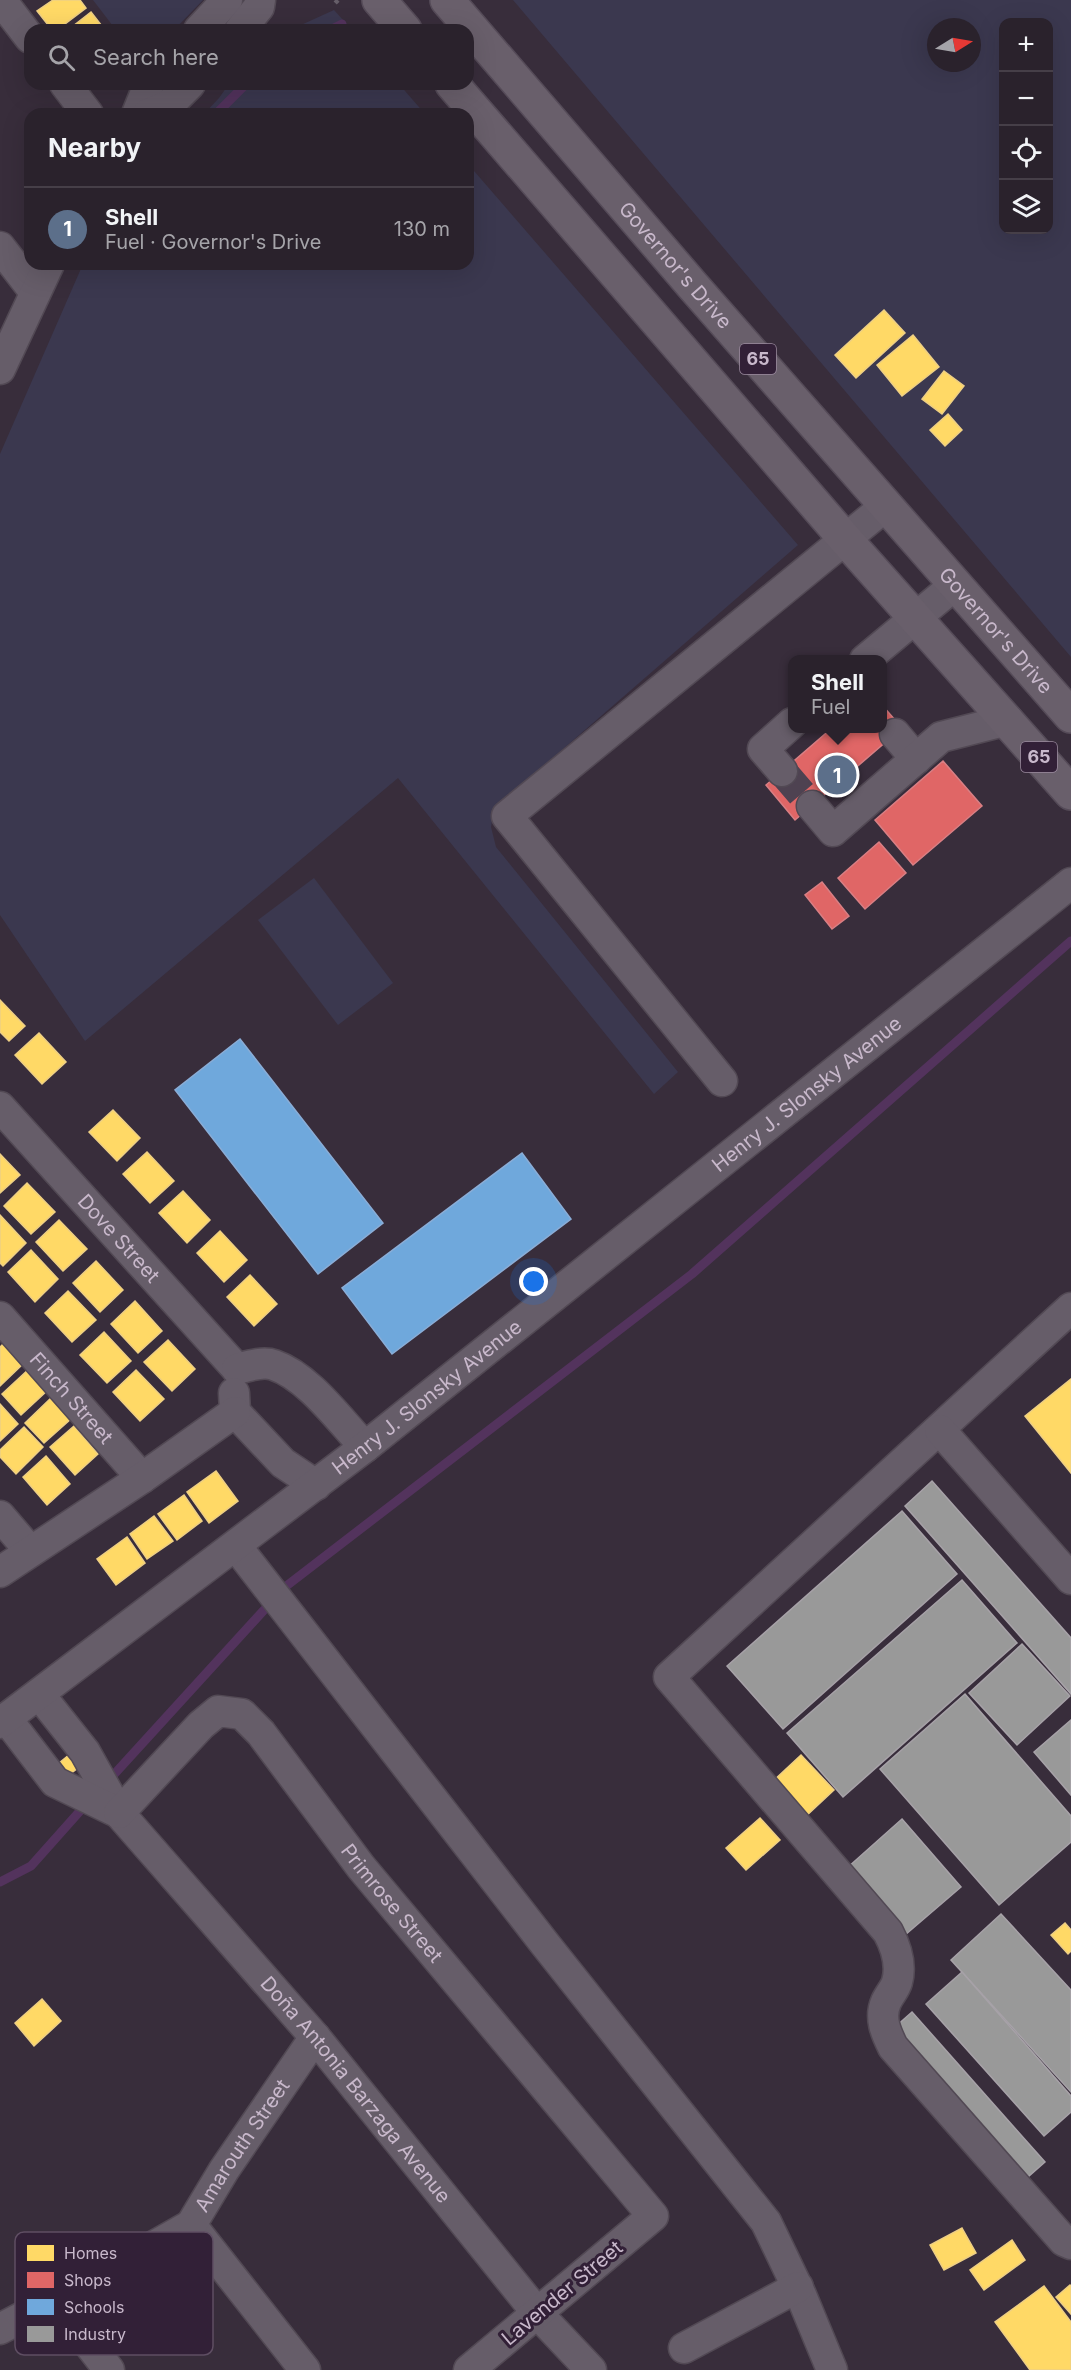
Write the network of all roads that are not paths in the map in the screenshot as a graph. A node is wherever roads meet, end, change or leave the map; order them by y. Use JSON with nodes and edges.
{"nodes":[{"id":1,"x":1,"y":0,"type":"edge"},
{"id":2,"x":227,"y":0,"type":"edge"},
{"id":3,"x":260,"y":0,"type":"edge"},
{"id":4,"x":379,"y":0,"type":"edge"},
{"id":5,"x":447,"y":0,"type":"edge"},
{"id":6,"x":205,"y":24,"type":"edge"},
{"id":7,"x":245,"y":24,"type":"edge"},
{"id":8,"x":400,"y":24,"type":"edge"},
{"id":9,"x":468,"y":24,"type":"edge"},
{"id":10,"x":24,"y":30,"type":"edge"},
{"id":11,"x":474,"y":31,"type":"edge"},
{"id":12,"x":70,"y":90,"type":"edge"},
{"id":13,"x":146,"y":90,"type":"edge"},
{"id":14,"x":184,"y":90,"type":"edge"},
{"id":15,"x":457,"y":90,"type":"edge"},
{"id":16,"x":83,"y":108,"type":"edge"},
{"id":17,"x":139,"y":108,"type":"edge"},
{"id":18,"x":163,"y":108,"type":"edge"},
{"id":19,"x":473,"y":108,"type":"edge"},
{"id":20,"x":474,"y":109,"type":"edge"},
{"id":21,"x":0,"y":247,"type":"edge"},
{"id":22,"x":46,"y":270,"type":"edge"},
{"id":23,"x":34,"y":291,"type":"junction"},
{"id":24,"x":0,"y":369,"type":"edge"},
{"id":25,"x":887,"y":505,"type":"junction"},
{"id":26,"x":845,"y":539,"type":"junction"},
{"id":27,"x":956,"y":584,"type":"junction"},
{"id":28,"x":915,"y":616,"type":"junction"},
{"id":29,"x":871,"y":655,"type":"edge"},
{"id":30,"x":1071,"y":716,"type":"edge"},
{"id":31,"x":1008,"y":720,"type":"junction"},
{"id":32,"x":788,"y":726,"type":"edge"},
{"id":33,"x":895,"y":734,"type":"dead end"},
{"id":34,"x":916,"y":759,"type":"junction"},
{"id":35,"x":782,"y":771,"type":"tunnel mouth"},
{"id":36,"x":1071,"y":793,"type":"edge"},
{"id":37,"x":812,"y":806,"type":"tunnel mouth"},
{"id":38,"x":1071,"y":883,"type":"edge"},
{"id":39,"x":722,"y":1081,"type":"dead end"},
{"id":40,"x":0,"y":1107,"type":"edge"},
{"id":41,"x":1071,"y":1308,"type":"edge"},
{"id":42,"x":0,"y":1317,"type":"edge"},
{"id":43,"x":237,"y":1369,"type":"junction"},
{"id":44,"x":235,"y":1412,"type":"junction"},
{"id":45,"x":940,"y":1430,"type":"junction"},
{"id":46,"x":365,"y":1447,"type":"junction"},
{"id":47,"x":142,"y":1478,"type":"junction"},
{"id":48,"x":316,"y":1485,"type":"junction"},
{"id":49,"x":0,"y":1516,"type":"edge"},
{"id":50,"x":236,"y":1546,"type":"junction"},
{"id":51,"x":30,"y":1551,"type":"junction"},
{"id":52,"x":0,"y":1572,"type":"edge"},
{"id":53,"x":1071,"y":1579,"type":"edge"},
{"id":54,"x":39,"y":1694,"type":"junction"},
{"id":55,"x":3,"y":1721,"type":"edge"},
{"id":56,"x":118,"y":1814,"type":"junction"},
{"id":57,"x":315,"y":2037,"type":"junction"},
{"id":58,"x":653,"y":2216,"type":"joint"},
{"id":59,"x":190,"y":2225,"type":"junction"},
{"id":60,"x":178,"y":2232,"type":"edge"},
{"id":61,"x":196,"y":2232,"type":"edge"},
{"id":62,"x":1071,"y":2244,"type":"edge"},
{"id":63,"x":213,"y":2254,"type":"edge"},
{"id":64,"x":798,"y":2287,"type":"junction"},
{"id":65,"x":538,"y":2314,"type":"junction"},
{"id":66,"x":15,"y":2322,"type":"edge"},
{"id":67,"x":0,"y":2329,"type":"edge"},
{"id":68,"x":684,"y":2348,"type":"dead end"},
{"id":69,"x":97,"y":2355,"type":"edge"},
{"id":70,"x":109,"y":2370,"type":"edge"},
{"id":71,"x":305,"y":2370,"type":"edge"},
{"id":72,"x":469,"y":2370,"type":"edge"},
{"id":73,"x":591,"y":2370,"type":"edge"},
{"id":74,"x":832,"y":2370,"type":"edge"}],
"edges":[{"from":1,"to":10,"type":"street"},
{"from":2,"to":6,"type":"street"},
{"from":3,"to":7,"type":"street"},
{"from":4,"to":8,"type":"main road"},
{"from":5,"to":9,"type":"main road","name":"Governor's Drive","number":"65"},
{"from":11,"to":25,"type":"main road","name":"Governor's Drive","number":"65"},
{"from":12,"to":16,"type":"street"},
{"from":13,"to":17,"type":"street"},
{"from":14,"to":18,"type":"street"},
{"from":15,"to":19,"type":"main road","number":"65"},
{"from":20,"to":26,"type":"main road","number":"65"},
{"from":21,"to":23,"type":"street"},
{"from":22,"to":23,"type":"street"},
{"from":23,"to":24,"type":"street"},
{"from":25,"to":26,"type":"street"},
{"from":25,"to":27,"type":"main road","name":"Governor's Drive","number":"65"},
{"from":26,"to":28,"type":"main road","number":"65"},
{"from":26,"to":39,"type":"street"},
{"from":27,"to":28,"type":"street"},
{"from":27,"to":30,"type":"main road","name":"Governor's Drive","number":"65"},
{"from":28,"to":29,"type":"street"},
{"from":28,"to":31,"type":"main road","number":"65"},
{"from":31,"to":34,"type":"street"},
{"from":31,"to":36,"type":"main road","number":"65"},
{"from":32,"to":35,"type":"street"},
{"from":33,"to":34,"type":"street"},
{"from":34,"to":37,"type":"street"},
{"from":38,"to":46,"type":"street","name":"Henry J. Slonsky Avenue"},
{"from":40,"to":43,"type":"street","name":"Dove Street"},
{"from":41,"to":45,"type":"street"},
{"from":42,"to":47,"type":"street","name":"Finch Street"},
{"from":43,"to":44,"type":"street"},
{"from":43,"to":46,"type":"street"},
{"from":44,"to":47,"type":"street"},
{"from":44,"to":48,"type":"street"},
{"from":45,"to":53,"type":"street"},
{"from":45,"to":62,"type":"street"},
{"from":46,"to":48,"type":"street","name":"Henry J. Slonsky Avenue"},
{"from":47,"to":51,"type":"street"},
{"from":48,"to":50,"type":"street","name":"Henry J. Slonsky Avenue"},
{"from":49,"to":51,"type":"street"},
{"from":50,"to":54,"type":"street","name":"Henry J. Slonsky Avenue"},
{"from":50,"to":64,"type":"street"},
{"from":51,"to":52,"type":"street"},
{"from":54,"to":55,"type":"street","name":"Henry J. Slonsky Avenue"},
{"from":54,"to":56,"type":"street","name":"Doña Antonia Barzaga Avenue"},
{"from":55,"to":56,"type":"street","name":"Doña Antonia Barzaga Avenue"},
{"from":56,"to":57,"type":"street","name":"Doña Antonia Barzaga Avenue"},
{"from":56,"to":58,"type":"street","name":"Primrose Street"},
{"from":57,"to":59,"type":"street","name":"Amarouth Street"},
{"from":57,"to":65,"type":"street","name":"Doña Antonia Barzaga Avenue"},
{"from":58,"to":65,"type":"street","name":"Lavender Street"},
{"from":59,"to":60,"type":"street","name":"Amarouth Street"},
{"from":59,"to":61,"type":"street"},
{"from":63,"to":71,"type":"street"},
{"from":64,"to":68,"type":"street"},
{"from":64,"to":74,"type":"street"},
{"from":65,"to":72,"type":"street","name":"Lavender Street"},
{"from":65,"to":73,"type":"street","name":"Doña Antonia Barzaga Avenue"},
{"from":66,"to":67,"type":"street","name":"Amarouth Street"},
{"from":69,"to":70,"type":"street"}]}
